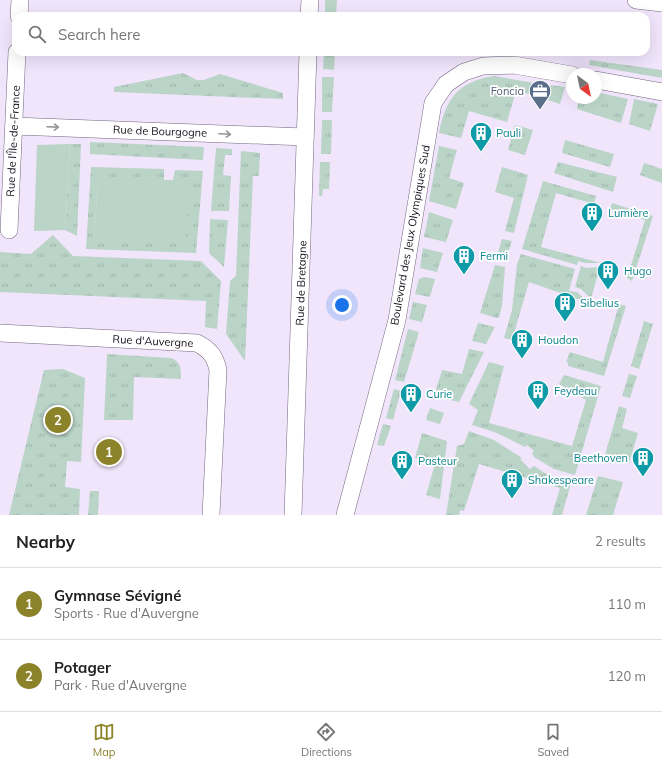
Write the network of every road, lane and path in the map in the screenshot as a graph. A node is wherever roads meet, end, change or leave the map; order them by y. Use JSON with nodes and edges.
{"nodes":[{"id":1,"x":20,"y":0,"type":"edge"},
{"id":2,"x":310,"y":0,"type":"edge"},
{"id":3,"x":636,"y":0,"type":"edge"},
{"id":4,"x":662,"y":3,"type":"edge"},
{"id":5,"x":19,"y":12,"type":"edge"},
{"id":6,"x":310,"y":12,"type":"edge"},
{"id":7,"x":17,"y":56,"type":"edge"},
{"id":8,"x":308,"y":56,"type":"edge"},
{"id":9,"x":566,"y":74,"type":"edge"},
{"id":10,"x":602,"y":81,"type":"edge"},
{"id":11,"x":662,"y":92,"type":"edge"},
{"id":12,"x":14,"y":126,"type":"junction"},
{"id":13,"x":306,"y":137,"type":"junction"},
{"id":14,"x":9,"y":230,"type":"dead end"},
{"id":15,"x":0,"y":333,"type":"edge"},
{"id":16,"x":211,"y":515,"type":"edge"},
{"id":17,"x":293,"y":515,"type":"edge"},
{"id":18,"x":345,"y":515,"type":"edge"}],
"edges":[{"from":1,"to":5,"type":"street"},
{"from":2,"to":6,"type":"street"},
{"from":3,"to":4,"type":"street"},
{"from":7,"to":12,"type":"street","name":"Rue de l'Île-de-France"},
{"from":8,"to":13,"type":"street","name":"Rue de Bretagne"},
{"from":9,"to":18,"type":"street","name":"Boulevard des Jeux Olympiques Sud"},
{"from":10,"to":11,"type":"street"},
{"from":12,"to":13,"type":"street","name":"Rue de Bourgogne","one_way":true},
{"from":12,"to":14,"type":"street","name":"Rue de l'Île-de-France"},
{"from":13,"to":17,"type":"street","name":"Rue de Bretagne"},
{"from":15,"to":16,"type":"street","name":"Rue d'Auvergne"}]}
